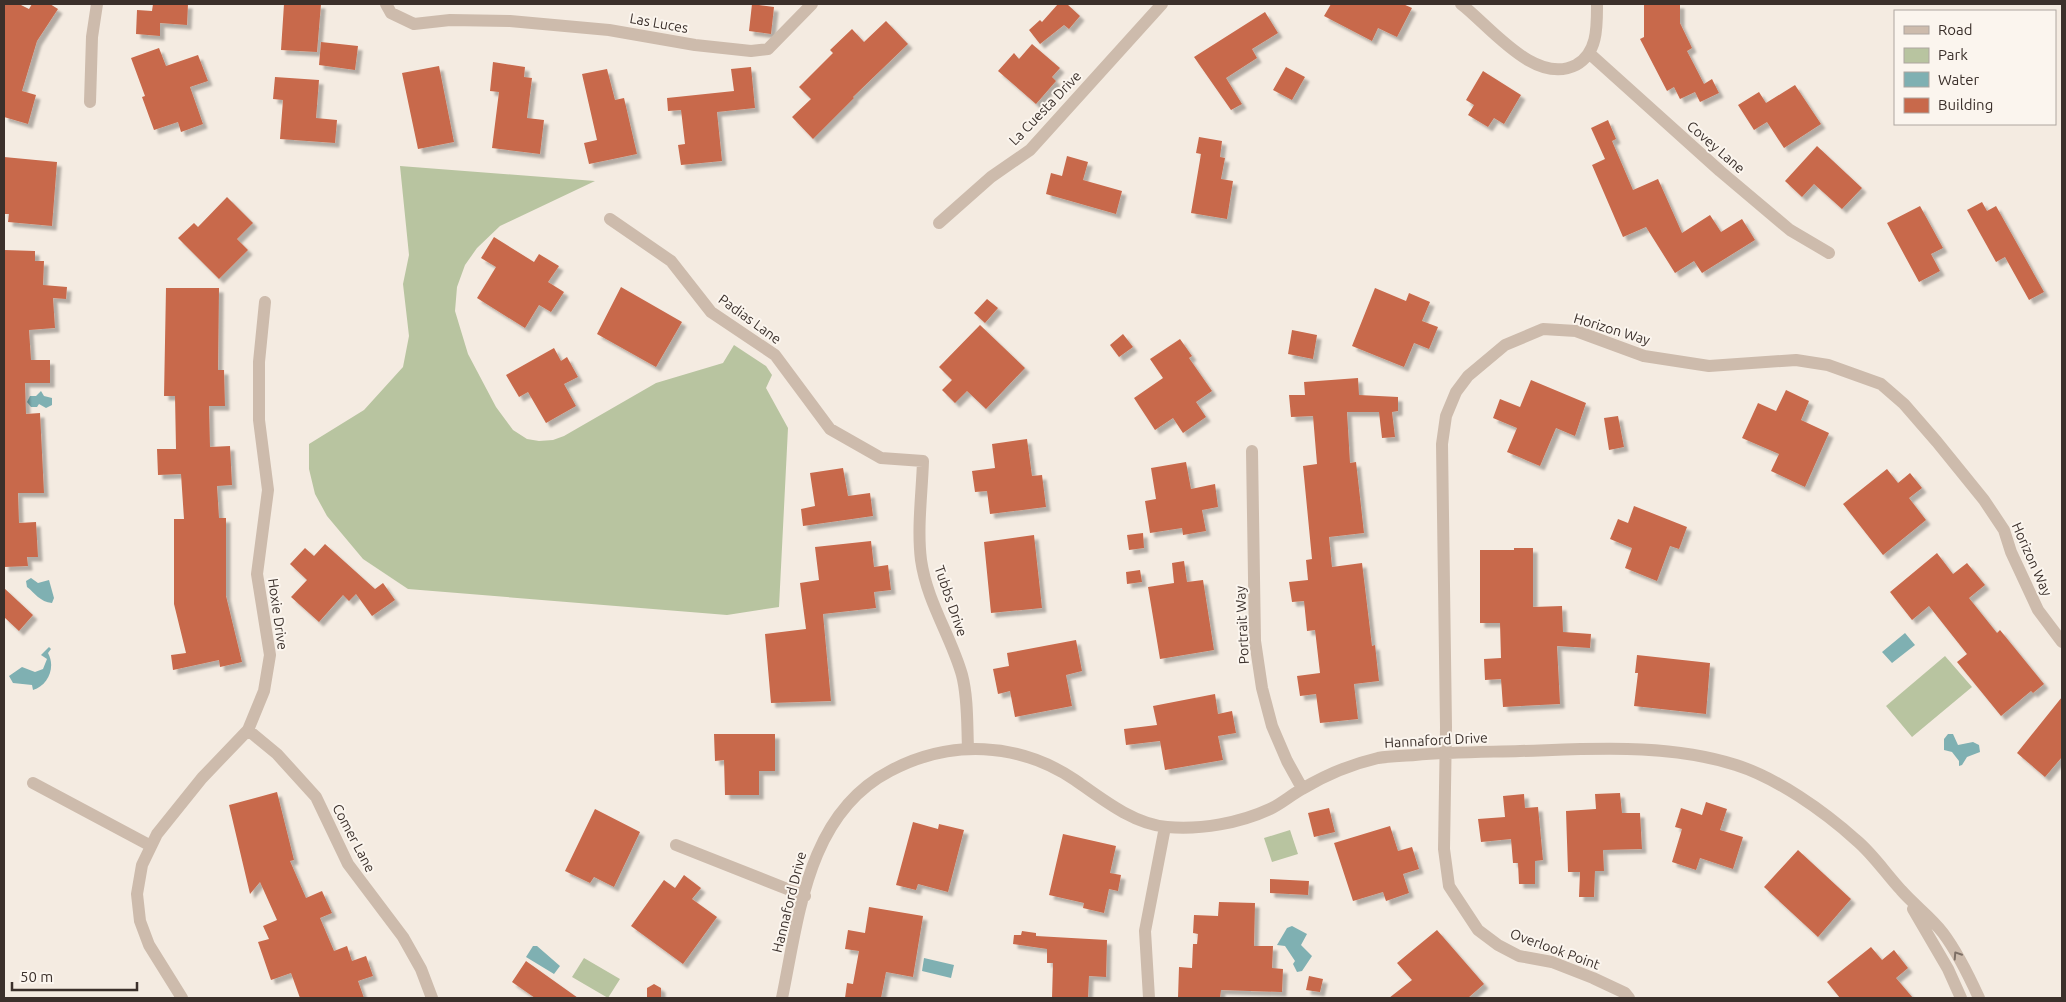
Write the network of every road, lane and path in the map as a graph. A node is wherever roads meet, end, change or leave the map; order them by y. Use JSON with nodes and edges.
{"nodes":[{"id":1,"x":96,"y":4,"type":"edge"},
{"id":2,"x":386,"y":4,"type":"edge"},
{"id":3,"x":812,"y":4,"type":"edge"},
{"id":4,"x":1162,"y":4,"type":"edge"},
{"id":5,"x":1460,"y":4,"type":"edge"},
{"id":6,"x":1597,"y":4,"type":"edge"},
{"id":7,"x":1590,"y":54,"type":"junction"},
{"id":8,"x":90,"y":102,"type":"dead end"},
{"id":9,"x":610,"y":219,"type":"dead end"},
{"id":10,"x":939,"y":223,"type":"dead end"},
{"id":11,"x":1829,"y":253,"type":"dead end"},
{"id":12,"x":265,"y":302,"type":"dead end"},
{"id":13,"x":1252,"y":451,"type":"dead end"},
{"id":14,"x":923,"y":461,"type":"joint"},
{"id":15,"x":2062,"y":642,"type":"edge"},
{"id":16,"x":248,"y":730,"type":"junction"},
{"id":17,"x":968,"y":748,"type":"junction"},
{"id":18,"x":1446,"y":753,"type":"junction"},
{"id":19,"x":33,"y":783,"type":"dead end"},
{"id":20,"x":1302,"y":788,"type":"junction"},
{"id":21,"x":1165,"y":827,"type":"junction"},
{"id":22,"x":676,"y":845,"type":"dead end"},
{"id":23,"x":151,"y":846,"type":"junction"},
{"id":24,"x":1904,"y":894,"type":"junction"},
{"id":25,"x":805,"y":896,"type":"junction"},
{"id":26,"x":182,"y":998,"type":"edge"},
{"id":27,"x":432,"y":998,"type":"edge"},
{"id":28,"x":782,"y":998,"type":"edge"},
{"id":29,"x":1149,"y":998,"type":"edge"},
{"id":30,"x":1629,"y":998,"type":"edge"},
{"id":31,"x":1961,"y":998,"type":"edge"},
{"id":32,"x":1979,"y":998,"type":"edge"}],
"edges":[{"from":1,"to":8,"type":"street"},
{"from":2,"to":3,"type":"street","name":"Las Luces"},
{"from":4,"to":10,"type":"street","name":"La Cuesta Drive"},
{"from":5,"to":7,"type":"street"},
{"from":6,"to":7,"type":"street"},
{"from":7,"to":11,"type":"street","name":"Covey Lane"},
{"from":9,"to":14,"type":"street","name":"Padias Lane"},
{"from":12,"to":16,"type":"street","name":"Hoxie Drive"},
{"from":13,"to":20,"type":"street","name":"Portrait Way"},
{"from":14,"to":17,"type":"street","name":"Tubbs Drive"},
{"from":15,"to":18,"type":"street","name":"Horizon Way"},
{"from":16,"to":23,"type":"street","name":"Hoxie Drive"},
{"from":16,"to":27,"type":"street","name":"Comer Lane"},
{"from":17,"to":21,"type":"street","name":"Hannaford Drive"},
{"from":17,"to":25,"type":"street","name":"Hannaford Drive"},
{"from":18,"to":20,"type":"street","name":"Hannaford Drive"},
{"from":18,"to":24,"type":"street","name":"Hannaford Drive"},
{"from":18,"to":30,"type":"street","name":"Overlook Point"},
{"from":19,"to":23,"type":"street"},
{"from":20,"to":21,"type":"street","name":"Hannaford Drive"},
{"from":21,"to":29,"type":"street"},
{"from":22,"to":25,"type":"street"},
{"from":23,"to":26,"type":"street","name":"Hoxie Drive"},
{"from":24,"to":31,"type":"street","name":"Hannaford Drive"},
{"from":32,"to":24,"type":"street","name":"Hannaford Drive","one_way":true},
{"from":25,"to":28,"type":"street","name":"Hannaford Drive"}]}
